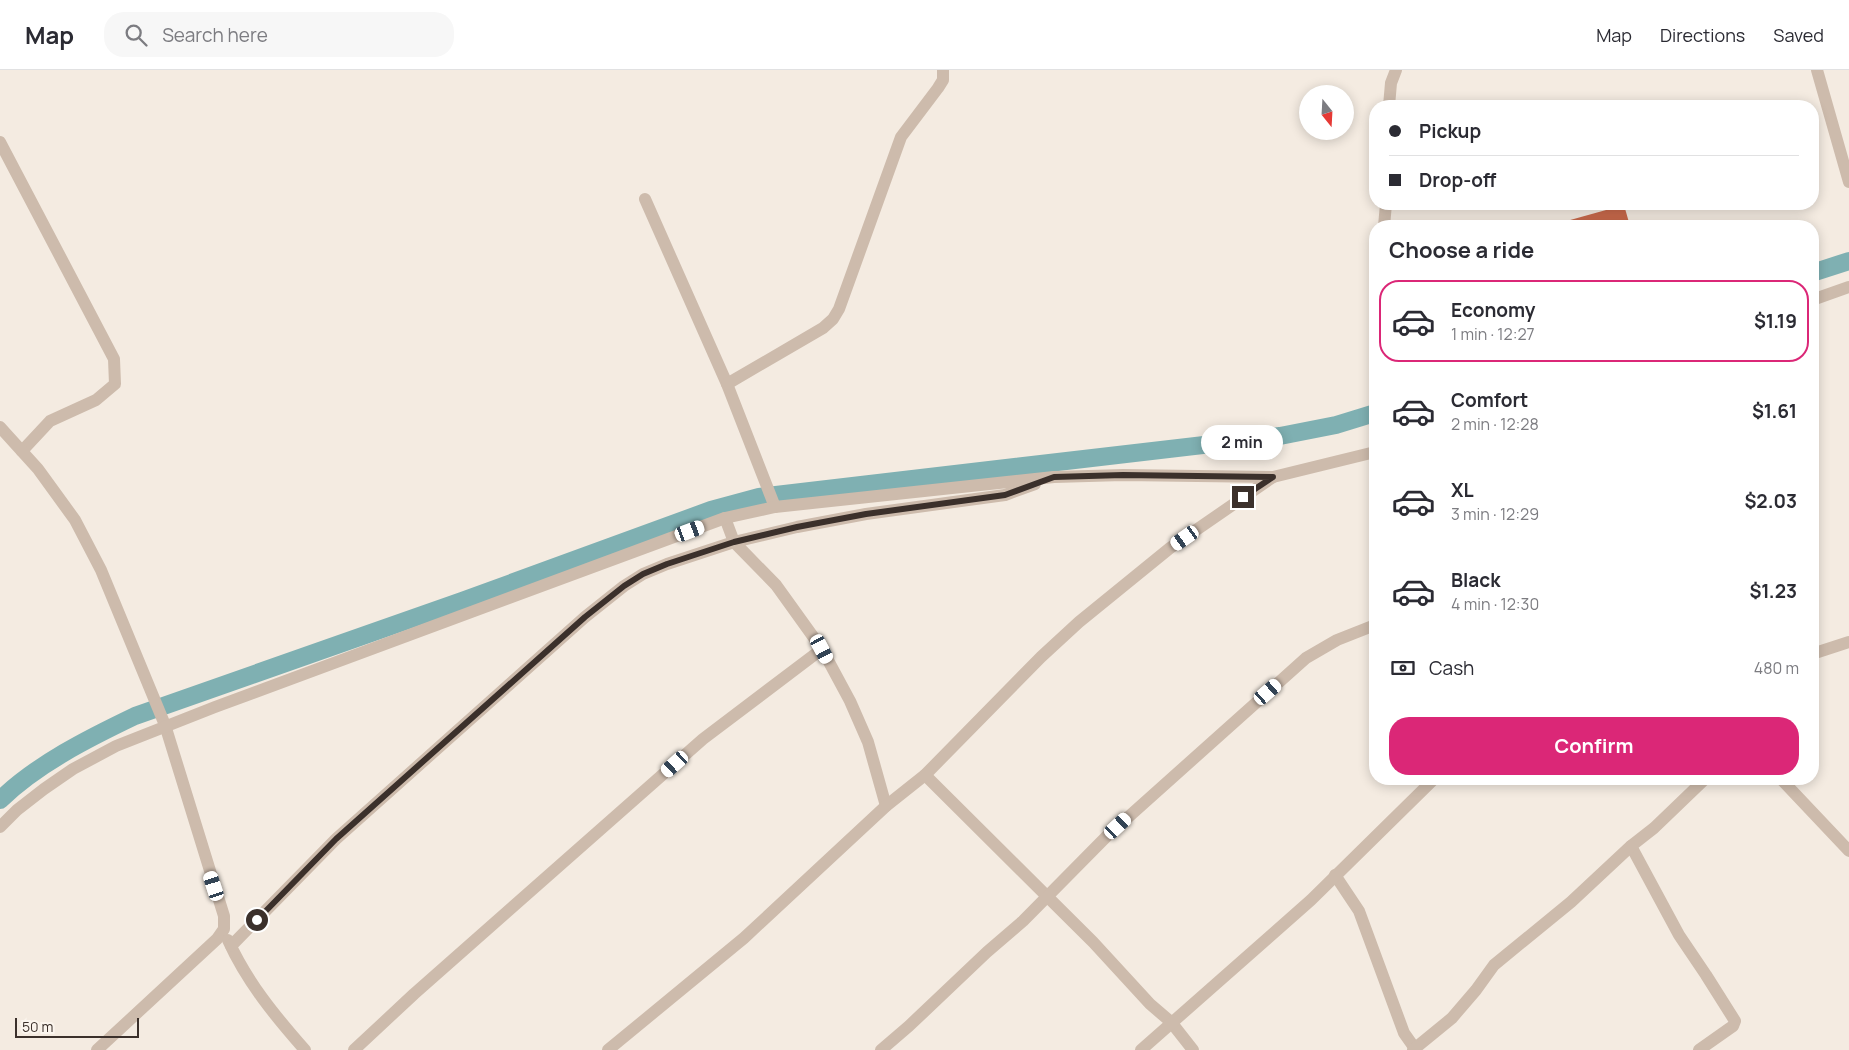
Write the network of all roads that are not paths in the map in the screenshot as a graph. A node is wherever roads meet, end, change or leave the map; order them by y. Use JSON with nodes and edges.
{"nodes":[{"id":1,"x":943,"y":70,"type":"edge"},
{"id":2,"x":1396,"y":70,"type":"edge"},
{"id":3,"x":1817,"y":70,"type":"edge"},
{"id":4,"x":1389,"y":100,"type":"edge"},
{"id":5,"x":0,"y":142,"type":"edge"},
{"id":6,"x":1849,"y":182,"type":"edge"},
{"id":7,"x":645,"y":199,"type":"dead end"},
{"id":8,"x":1849,"y":286,"type":"edge"},
{"id":9,"x":1819,"y":297,"type":"edge"},
{"id":10,"x":727,"y":384,"type":"junction"},
{"id":11,"x":0,"y":427,"type":"edge"},
{"id":12,"x":22,"y":451,"type":"junction"},
{"id":13,"x":1369,"y":453,"type":"edge"},
{"id":14,"x":1054,"y":477,"type":"junction"},
{"id":15,"x":1273,"y":477,"type":"junction"},
{"id":16,"x":775,"y":507,"type":"junction"},
{"id":17,"x":725,"y":518,"type":"junction"},
{"id":18,"x":734,"y":542,"type":"junction"},
{"id":19,"x":1369,"y":627,"type":"edge"},
{"id":20,"x":1849,"y":642,"type":"edge"},
{"id":21,"x":822,"y":649,"type":"junction"},
{"id":22,"x":1819,"y":652,"type":"edge"},
{"id":23,"x":165,"y":725,"type":"junction"},
{"id":24,"x":925,"y":775,"type":"junction"},
{"id":25,"x":1428,"y":785,"type":"edge"},
{"id":26,"x":1699,"y":785,"type":"edge"},
{"id":27,"x":1787,"y":785,"type":"edge"},
{"id":28,"x":886,"y":806,"type":"junction"},
{"id":29,"x":0,"y":827,"type":"edge"},
{"id":30,"x":1632,"y":846,"type":"junction"},
{"id":31,"x":1849,"y":851,"type":"edge"},
{"id":32,"x":1334,"y":875,"type":"junction"},
{"id":33,"x":1048,"y":898,"type":"junction"},
{"id":34,"x":224,"y":929,"type":"junction"},
{"id":35,"x":231,"y":946,"type":"junction"},
{"id":36,"x":1171,"y":1022,"type":"junction"},
{"id":37,"x":96,"y":1050,"type":"edge"},
{"id":38,"x":305,"y":1050,"type":"edge"},
{"id":39,"x":354,"y":1050,"type":"edge"},
{"id":40,"x":608,"y":1050,"type":"edge"},
{"id":41,"x":881,"y":1050,"type":"edge"},
{"id":42,"x":1141,"y":1050,"type":"edge"},
{"id":43,"x":1193,"y":1050,"type":"edge"},
{"id":44,"x":1415,"y":1050,"type":"edge"},
{"id":45,"x":1699,"y":1050,"type":"edge"}],
"edges":[{"from":1,"to":10,"type":"street"},
{"from":2,"to":4,"type":"street"},
{"from":3,"to":6,"type":"street"},
{"from":5,"to":12,"type":"street"},
{"from":7,"to":10,"type":"street"},
{"from":8,"to":9,"type":"street"},
{"from":10,"to":16,"type":"street"},
{"from":11,"to":12,"type":"street"},
{"from":12,"to":23,"type":"street"},
{"from":13,"to":15,"type":"street"},
{"from":14,"to":15,"type":"street"},
{"from":14,"to":16,"type":"street"},
{"from":14,"to":18,"type":"street"},
{"from":15,"to":24,"type":"street"},
{"from":16,"to":17,"type":"street"},
{"from":17,"to":18,"type":"street"},
{"from":17,"to":23,"type":"street"},
{"from":18,"to":21,"type":"street"},
{"from":18,"to":35,"type":"street"},
{"from":19,"to":33,"type":"street"},
{"from":20,"to":22,"type":"street"},
{"from":21,"to":28,"type":"street"},
{"from":21,"to":39,"type":"street"},
{"from":23,"to":29,"type":"street"},
{"from":23,"to":34,"type":"street"},
{"from":24,"to":28,"type":"street"},
{"from":24,"to":33,"type":"street"},
{"from":25,"to":32,"type":"street"},
{"from":26,"to":30,"type":"street"},
{"from":27,"to":31,"type":"street"},
{"from":28,"to":40,"type":"street"},
{"from":30,"to":44,"type":"street"},
{"from":30,"to":45,"type":"street"},
{"from":32,"to":36,"type":"street"},
{"from":32,"to":44,"type":"street"},
{"from":33,"to":36,"type":"street"},
{"from":33,"to":41,"type":"street"},
{"from":34,"to":35,"type":"street"},
{"from":34,"to":37,"type":"street"},
{"from":35,"to":38,"type":"street"},
{"from":36,"to":42,"type":"street"},
{"from":36,"to":43,"type":"street"}]}
